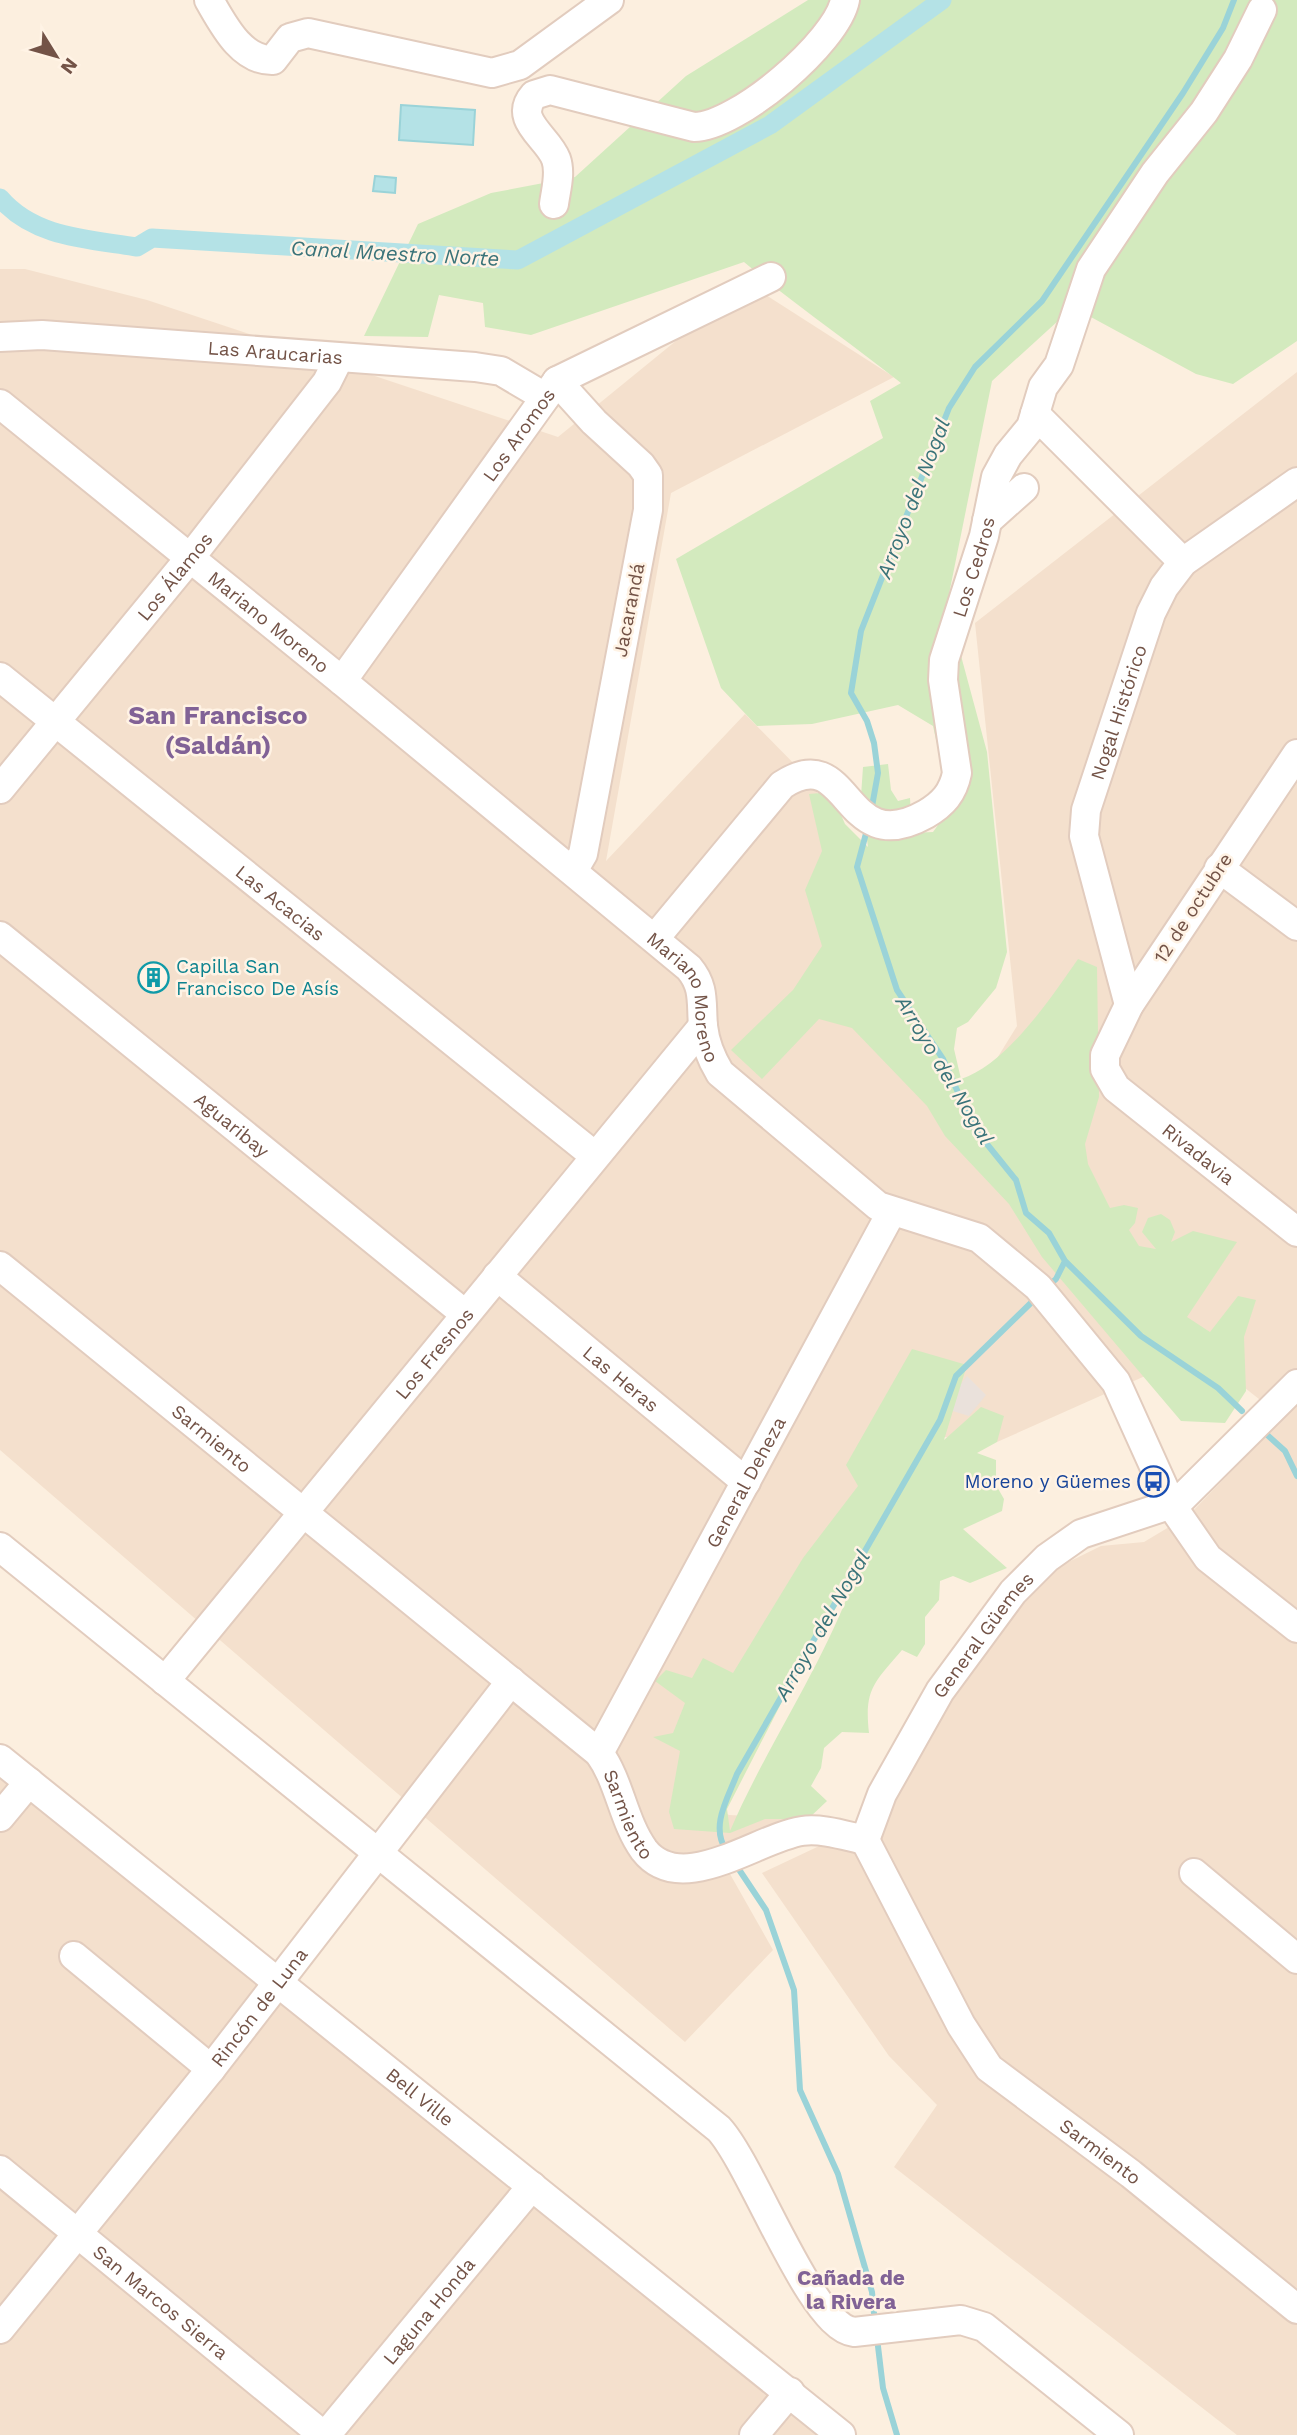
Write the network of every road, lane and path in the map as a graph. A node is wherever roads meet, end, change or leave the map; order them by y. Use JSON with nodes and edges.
{"nodes":[{"id":1,"x":209,"y":0,"type":"edge"},
{"id":2,"x":609,"y":0,"type":"edge"},
{"id":3,"x":845,"y":0,"type":"edge"},
{"id":4,"x":1262,"y":10,"type":"dead end"},
{"id":5,"x":554,"y":204,"type":"dead end"},
{"id":6,"x":771,"y":277,"type":"dead end"},
{"id":7,"x":0,"y":337,"type":"edge"},
{"id":8,"x":339,"y":358,"type":"junction"},
{"id":9,"x":551,"y":389,"type":"junction"},
{"id":10,"x":0,"y":404,"type":"edge"},
{"id":11,"x":1035,"y":414,"type":"junction"},
{"id":12,"x":1297,"y":482,"type":"edge"},
{"id":13,"x":1024,"y":488,"type":"dead end"},
{"id":14,"x":987,"y":520,"type":"junction"},
{"id":15,"x":190,"y":558,"type":"junction"},
{"id":16,"x":1184,"y":562,"type":"junction"},
{"id":17,"x":0,"y":677,"type":"edge"},
{"id":18,"x":342,"y":681,"type":"junction"},
{"id":19,"x":55,"y":720,"type":"junction"},
{"id":20,"x":1297,"y":754,"type":"edge"},
{"id":21,"x":0,"y":789,"type":"edge"},
{"id":22,"x":1219,"y":868,"type":"junction"},
{"id":23,"x":573,"y":871,"type":"junction"},
{"id":24,"x":1297,"y":925,"type":"edge"},
{"id":25,"x":0,"y":936,"type":"edge"},
{"id":26,"x":655,"y":938,"type":"junction"},
{"id":27,"x":1129,"y":1005,"type":"junction"},
{"id":28,"x":703,"y":1026,"type":"junction"},
{"id":29,"x":1105,"y":1069,"type":"joint"},
{"id":30,"x":595,"y":1156,"type":"junction"},
{"id":31,"x":891,"y":1213,"type":"junction"},
{"id":32,"x":1297,"y":1232,"type":"edge"},
{"id":33,"x":3,"y":1274,"type":"edge"},
{"id":34,"x":497,"y":1276,"type":"junction"},
{"id":35,"x":465,"y":1314,"type":"junction"},
{"id":36,"x":1297,"y":1384,"type":"edge"},
{"id":37,"x":746,"y":1482,"type":"junction"},
{"id":38,"x":1172,"y":1506,"type":"junction"},
{"id":39,"x":301,"y":1514,"type":"junction"},
{"id":40,"x":0,"y":1547,"type":"edge"},
{"id":41,"x":1297,"y":1628,"type":"edge"},
{"id":42,"x":165,"y":1681,"type":"junction"},
{"id":43,"x":511,"y":1681,"type":"junction"},
{"id":44,"x":599,"y":1753,"type":"junction"},
{"id":45,"x":0,"y":1759,"type":"edge"},
{"id":46,"x":29,"y":1782,"type":"junction"},
{"id":47,"x":0,"y":1816,"type":"edge"},
{"id":48,"x":866,"y":1840,"type":"junction"},
{"id":49,"x":377,"y":1854,"type":"junction"},
{"id":50,"x":1194,"y":1873,"type":"dead end"},
{"id":51,"x":74,"y":1956,"type":"dead end"},
{"id":52,"x":1297,"y":1959,"type":"edge"},
{"id":53,"x":279,"y":1982,"type":"junction"},
{"id":54,"x":211,"y":2069,"type":"junction"},
{"id":55,"x":0,"y":2170,"type":"edge"},
{"id":56,"x":531,"y":2186,"type":"junction"},
{"id":57,"x":78,"y":2232,"type":"junction"},
{"id":58,"x":1297,"y":2309,"type":"edge"},
{"id":59,"x":0,"y":2329,"type":"edge"},
{"id":60,"x":790,"y":2392,"type":"junction"},
{"id":61,"x":325,"y":2435,"type":"edge"},
{"id":62,"x":754,"y":2435,"type":"edge"},
{"id":63,"x":841,"y":2435,"type":"edge"},
{"id":64,"x":1119,"y":2435,"type":"edge"}],
"edges":[{"from":1,"to":2,"type":"street"},
{"from":3,"to":5,"type":"street"},
{"from":4,"to":11,"type":"street","name":"Los Cedros"},
{"from":6,"to":9,"type":"street","name":"Los Aromos"},
{"from":7,"to":8,"type":"street","name":"Las Araucarias"},
{"from":8,"to":9,"type":"street","name":"Las Araucarias"},
{"from":8,"to":15,"type":"street","name":"Los Álamos"},
{"from":9,"to":18,"type":"street","name":"Los Aromos"},
{"from":9,"to":23,"type":"street","name":"Jacarandá"},
{"from":10,"to":15,"type":"street","name":"Mariano Moreno"},
{"from":11,"to":14,"type":"street","name":"Los Cedros"},
{"from":11,"to":16,"type":"street"},
{"from":12,"to":16,"type":"street","name":"Nogal Histórico"},
{"from":13,"to":14,"type":"street"},
{"from":14,"to":26,"type":"street","name":"Los Cedros"},
{"from":15,"to":18,"type":"street","name":"Mariano Moreno"},
{"from":15,"to":19,"type":"street","name":"Los Álamos"},
{"from":16,"to":27,"type":"street","name":"Nogal Histórico"},
{"from":17,"to":19,"type":"street","name":"Las Acacias"},
{"from":18,"to":23,"type":"street","name":"Mariano Moreno"},
{"from":19,"to":21,"type":"street","name":"Los Álamos"},
{"from":19,"to":30,"type":"street","name":"Las Acacias"},
{"from":20,"to":22,"type":"street","name":"12 de octubre"},
{"from":22,"to":24,"type":"street"},
{"from":22,"to":27,"type":"street","name":"12 de octubre"},
{"from":23,"to":26,"type":"street","name":"Mariano Moreno"},
{"from":25,"to":35,"type":"street","name":"Aguaribay"},
{"from":26,"to":28,"type":"street","name":"Mariano Moreno"},
{"from":27,"to":29,"type":"street","name":"12 de octubre"},
{"from":28,"to":30,"type":"street","name":"Los Fresnos"},
{"from":28,"to":31,"type":"street","name":"Mariano Moreno"},
{"from":29,"to":32,"type":"street","name":"Rivadavia"},
{"from":30,"to":34,"type":"street","name":"Los Fresnos"},
{"from":31,"to":37,"type":"street","name":"General Deheza"},
{"from":31,"to":38,"type":"street","name":"Mariano Moreno"},
{"from":33,"to":39,"type":"street","name":"Sarmiento"},
{"from":34,"to":35,"type":"street","name":"Los Fresnos"},
{"from":34,"to":37,"type":"street","name":"Las Heras"},
{"from":35,"to":39,"type":"street","name":"Los Fresnos"},
{"from":36,"to":38,"type":"street"},
{"from":37,"to":44,"type":"street","name":"General Deheza"},
{"from":38,"to":41,"type":"street","name":"Mariano Moreno"},
{"from":38,"to":48,"type":"street","name":"General Güemes"},
{"from":39,"to":42,"type":"street","name":"Los Fresnos"},
{"from":39,"to":43,"type":"street","name":"Sarmiento"},
{"from":40,"to":42,"type":"street"},
{"from":42,"to":49,"type":"street"},
{"from":43,"to":44,"type":"street","name":"Sarmiento"},
{"from":43,"to":49,"type":"street","name":"Rincón de Luna"},
{"from":44,"to":48,"type":"street","name":"Sarmiento"},
{"from":45,"to":46,"type":"street","name":"Bell Ville"},
{"from":46,"to":47,"type":"street"},
{"from":46,"to":53,"type":"street","name":"Bell Ville"},
{"from":48,"to":58,"type":"street","name":"Sarmiento"},
{"from":49,"to":53,"type":"street","name":"Rincón de Luna"},
{"from":49,"to":64,"type":"street"},
{"from":50,"to":52,"type":"street"},
{"from":51,"to":54,"type":"street"},
{"from":53,"to":54,"type":"street","name":"Rincón de Luna"},
{"from":53,"to":56,"type":"street","name":"Bell Ville"},
{"from":54,"to":57,"type":"street","name":"Rincón de Luna"},
{"from":55,"to":57,"type":"street","name":"San Marcos Sierra"},
{"from":56,"to":60,"type":"street","name":"Bell Ville"},
{"from":56,"to":61,"type":"street","name":"Laguna Honda"},
{"from":57,"to":59,"type":"street","name":"Rincón de Luna"},
{"from":57,"to":61,"type":"street","name":"San Marcos Sierra"},
{"from":60,"to":62,"type":"street"},
{"from":60,"to":63,"type":"street","name":"Bell Ville"}]}
